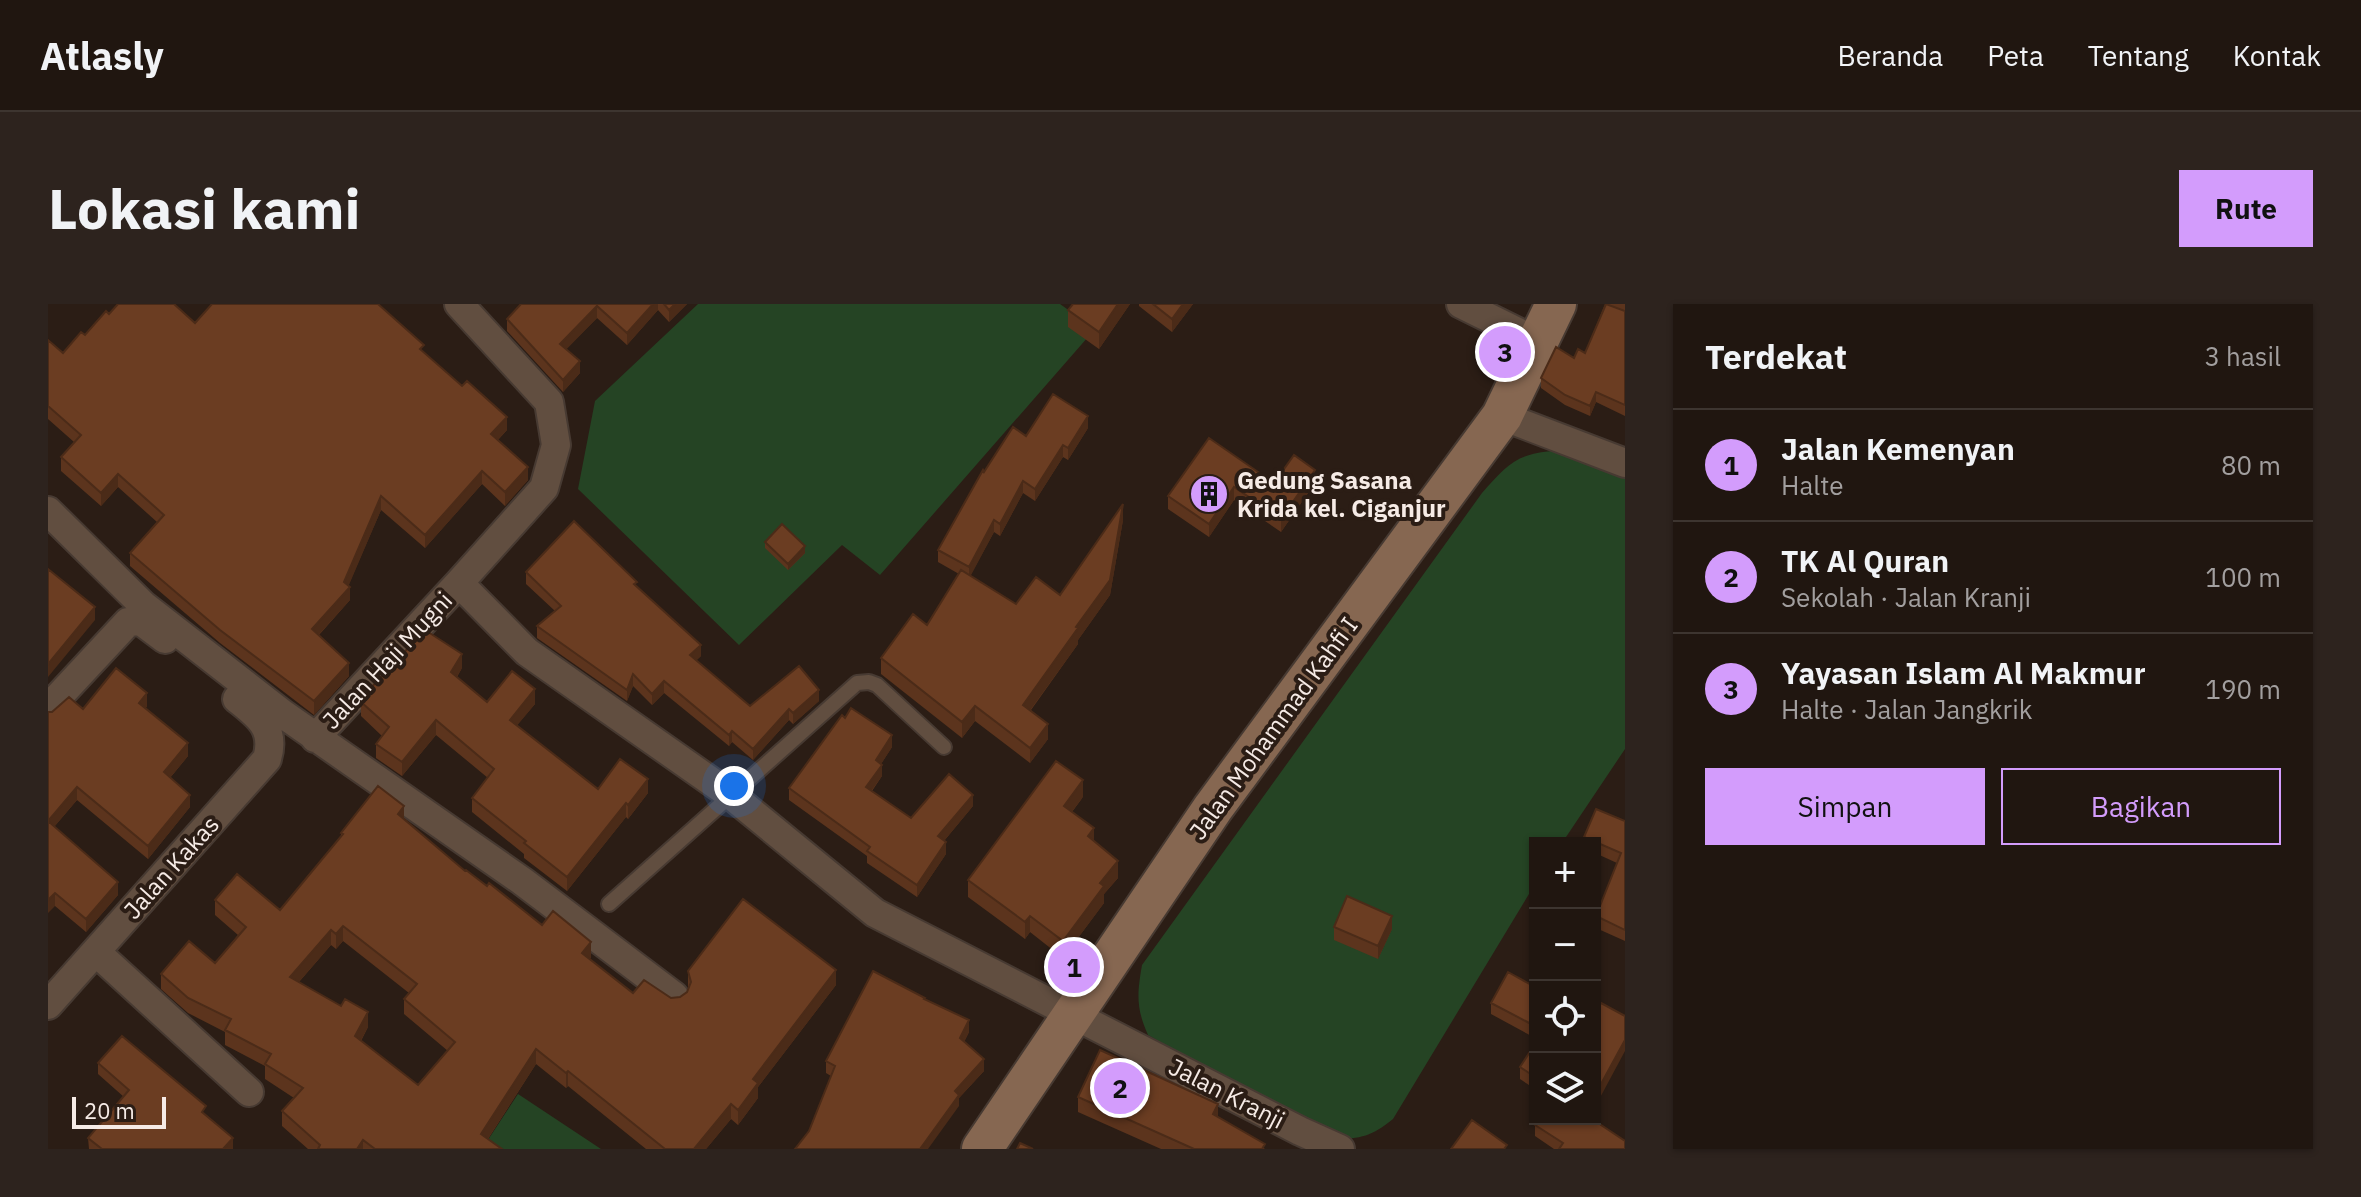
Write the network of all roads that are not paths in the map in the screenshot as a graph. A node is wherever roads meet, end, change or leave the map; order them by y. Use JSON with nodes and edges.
{"nodes":[{"id":1,"x":1461,"y":304,"type":"edge"},
{"id":2,"x":1556,"y":304,"type":"edge"},
{"id":3,"x":476,"y":310,"type":"edge"},
{"id":4,"x":1538,"y":342,"type":"junction"},
{"id":5,"x":1502,"y":416,"type":"junction"},
{"id":6,"x":1625,"y":463,"type":"edge"},
{"id":7,"x":48,"y":511,"type":"edge"},
{"id":8,"x":459,"y":583,"type":"junction"},
{"id":9,"x":48,"y":708,"type":"edge"},
{"id":10,"x":315,"y":738,"type":"junction"},
{"id":11,"x":944,"y":747,"type":"dead end"},
{"id":12,"x":732,"y":796,"type":"junction"},
{"id":13,"x":609,"y":904,"type":"dead end"},
{"id":14,"x":96,"y":952,"type":"junction"},
{"id":15,"x":674,"y":996,"type":"edge"},
{"id":16,"x":48,"y":1005,"type":"edge"},
{"id":17,"x":1072,"y":1013,"type":"junction"},
{"id":18,"x":249,"y":1092,"type":"dead end"},
{"id":19,"x":1295,"y":1140,"type":"edge"},
{"id":20,"x":982,"y":1149,"type":"edge"},
{"id":21,"x":1340,"y":1149,"type":"edge"}],
"edges":[{"from":1,"to":4,"type":"street"},
{"from":2,"to":4,"type":"main road","name":"Jalan Mohammad Kahfi I"},
{"from":3,"to":8,"type":"street","name":"Jalan Haji Mugni"},
{"from":4,"to":5,"type":"main road","name":"Jalan Mohammad Kahfi I"},
{"from":5,"to":6,"type":"street"},
{"from":5,"to":17,"type":"main road","name":"Jalan Mohammad Kahfi I"},
{"from":7,"to":10,"type":"street"},
{"from":8,"to":10,"type":"street","name":"Jalan Haji Mugni"},
{"from":8,"to":12,"type":"street","name":"Jalan Kranji"},
{"from":9,"to":14,"type":"street","name":"Jalan Kakas"},
{"from":10,"to":15,"type":"street"},
{"from":11,"to":12,"type":"lane"},
{"from":12,"to":13,"type":"lane"},
{"from":12,"to":17,"type":"street","name":"Jalan Kranji"},
{"from":14,"to":16,"type":"street","name":"Jalan Kakas"},
{"from":14,"to":18,"type":"street"},
{"from":17,"to":19,"type":"street","name":"Jalan Kranji"},
{"from":17,"to":20,"type":"main road","name":"Jalan Mohammad Kahfi I"},
{"from":19,"to":21,"type":"street","name":"Jalan Kranji"}]}
